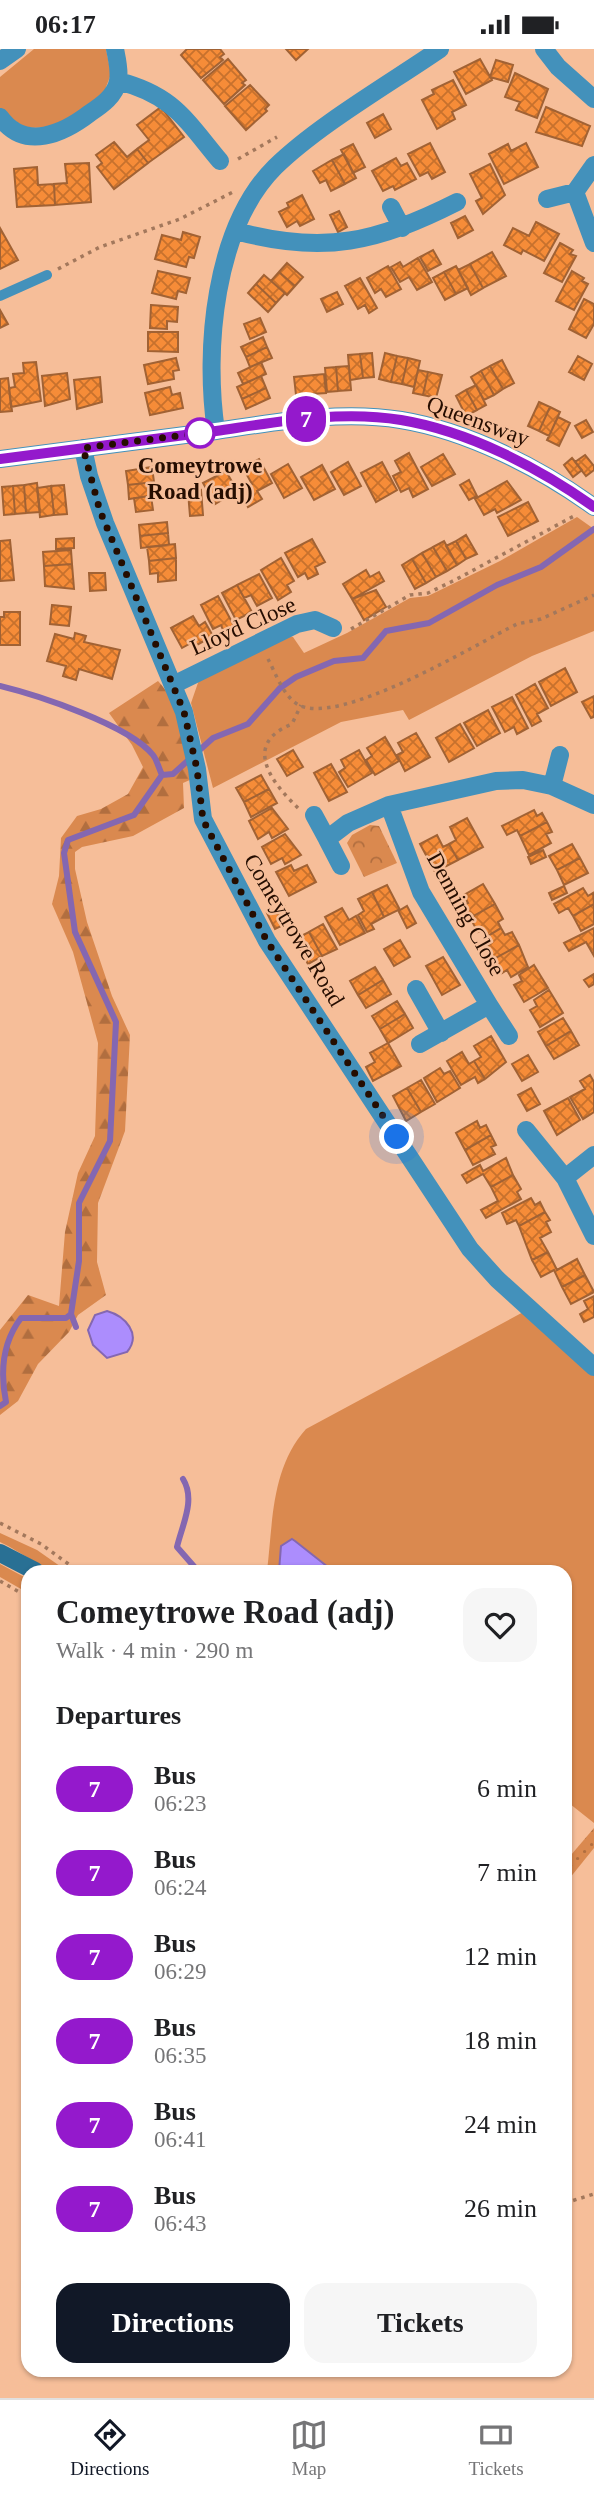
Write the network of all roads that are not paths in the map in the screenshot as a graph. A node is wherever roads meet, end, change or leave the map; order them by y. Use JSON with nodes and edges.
{"nodes":[{"id":1,"x":17,"y":49,"type":"edge"},
{"id":2,"x":115,"y":49,"type":"edge"},
{"id":3,"x":440,"y":49,"type":"edge"},
{"id":4,"x":544,"y":49,"type":"edge"},
{"id":5,"x":0,"y":61,"type":"edge"},
{"id":6,"x":118,"y":81,"type":"junction"},
{"id":7,"x":594,"y":99,"type":"edge"},
{"id":8,"x":0,"y":117,"type":"edge"},
{"id":9,"x":220,"y":161,"type":"road end"},
{"id":10,"x":594,"y":165,"type":"edge"},
{"id":11,"x":575,"y":192,"type":"junction"},
{"id":12,"x":547,"y":199,"type":"dead end"},
{"id":13,"x":457,"y":202,"type":"dead end"},
{"id":14,"x":391,"y":207,"type":"dead end"},
{"id":15,"x":402,"y":228,"type":"junction"},
{"id":16,"x":236,"y":231,"type":"junction"},
{"id":17,"x":594,"y":243,"type":"edge"},
{"id":18,"x":47,"y":275,"type":"road end"},
{"id":19,"x":0,"y":296,"type":"edge"},
{"id":20,"x":216,"y":431,"type":"junction"},
{"id":21,"x":83,"y":448,"type":"junction"},
{"id":22,"x":0,"y":459,"type":"edge"},
{"id":23,"x":591,"y":504,"type":"edge"},
{"id":24,"x":333,"y":628,"type":"road end"},
{"id":25,"x":173,"y":685,"type":"junction"},
{"id":26,"x":560,"y":755,"type":"dead end"},
{"id":27,"x":552,"y":786,"type":"junction"},
{"id":28,"x":389,"y":805,"type":"junction"},
{"id":29,"x":594,"y":805,"type":"edge"},
{"id":30,"x":314,"y":815,"type":"road end"},
{"id":31,"x":327,"y":839,"type":"junction"},
{"id":32,"x":341,"y":866,"type":"dead end"},
{"id":33,"x":416,"y":989,"type":"dead end"},
{"id":34,"x":489,"y":1006,"type":"junction"},
{"id":35,"x":441,"y":1033,"type":"junction"},
{"id":36,"x":509,"y":1036,"type":"dead end"},
{"id":37,"x":420,"y":1044,"type":"dead end"},
{"id":38,"x":526,"y":1130,"type":"dead end"},
{"id":39,"x":594,"y":1155,"type":"edge"},
{"id":40,"x":565,"y":1178,"type":"junction"},
{"id":41,"x":594,"y":1236,"type":"edge"},
{"id":42,"x":594,"y":1367,"type":"edge"},
{"id":43,"x":0,"y":1553,"type":"edge"},
{"id":44,"x":23,"y":1565,"type":"edge"}],
"edges":[{"from":1,"to":5,"type":"street"},
{"from":2,"to":6,"type":"street"},
{"from":3,"to":16,"type":"street"},
{"from":4,"to":7,"type":"street"},
{"from":6,"to":8,"type":"street"},
{"from":6,"to":9,"type":"street"},
{"from":10,"to":11,"type":"street"},
{"from":11,"to":12,"type":"street"},
{"from":11,"to":17,"type":"street"},
{"from":13,"to":15,"type":"street"},
{"from":14,"to":15,"type":"street"},
{"from":15,"to":16,"type":"street"},
{"from":16,"to":20,"type":"street"},
{"from":18,"to":19,"type":"lane"},
{"from":20,"to":21,"type":"street","name":"Queensway"},
{"from":20,"to":23,"type":"street","name":"Queensway"},
{"from":21,"to":22,"type":"street","name":"Queensway"},
{"from":21,"to":25,"type":"street","name":"Comeytrowe Road"},
{"from":24,"to":25,"type":"street","name":"Lloyd Close"},
{"from":25,"to":42,"type":"street","name":"Comeytrowe Road"},
{"from":26,"to":27,"type":"street"},
{"from":27,"to":28,"type":"street"},
{"from":27,"to":29,"type":"street"},
{"from":28,"to":31,"type":"street"},
{"from":28,"to":34,"type":"street","name":"Denning Close"},
{"from":30,"to":31,"type":"street"},
{"from":31,"to":32,"type":"street"},
{"from":33,"to":35,"type":"street"},
{"from":34,"to":35,"type":"street","name":"Denning Close"},
{"from":34,"to":36,"type":"street","name":"Denning Close"},
{"from":35,"to":37,"type":"street","name":"Denning Close"},
{"from":38,"to":40,"type":"street"},
{"from":39,"to":40,"type":"street"},
{"from":40,"to":41,"type":"street"},
{"from":43,"to":44,"type":"street"}]}
